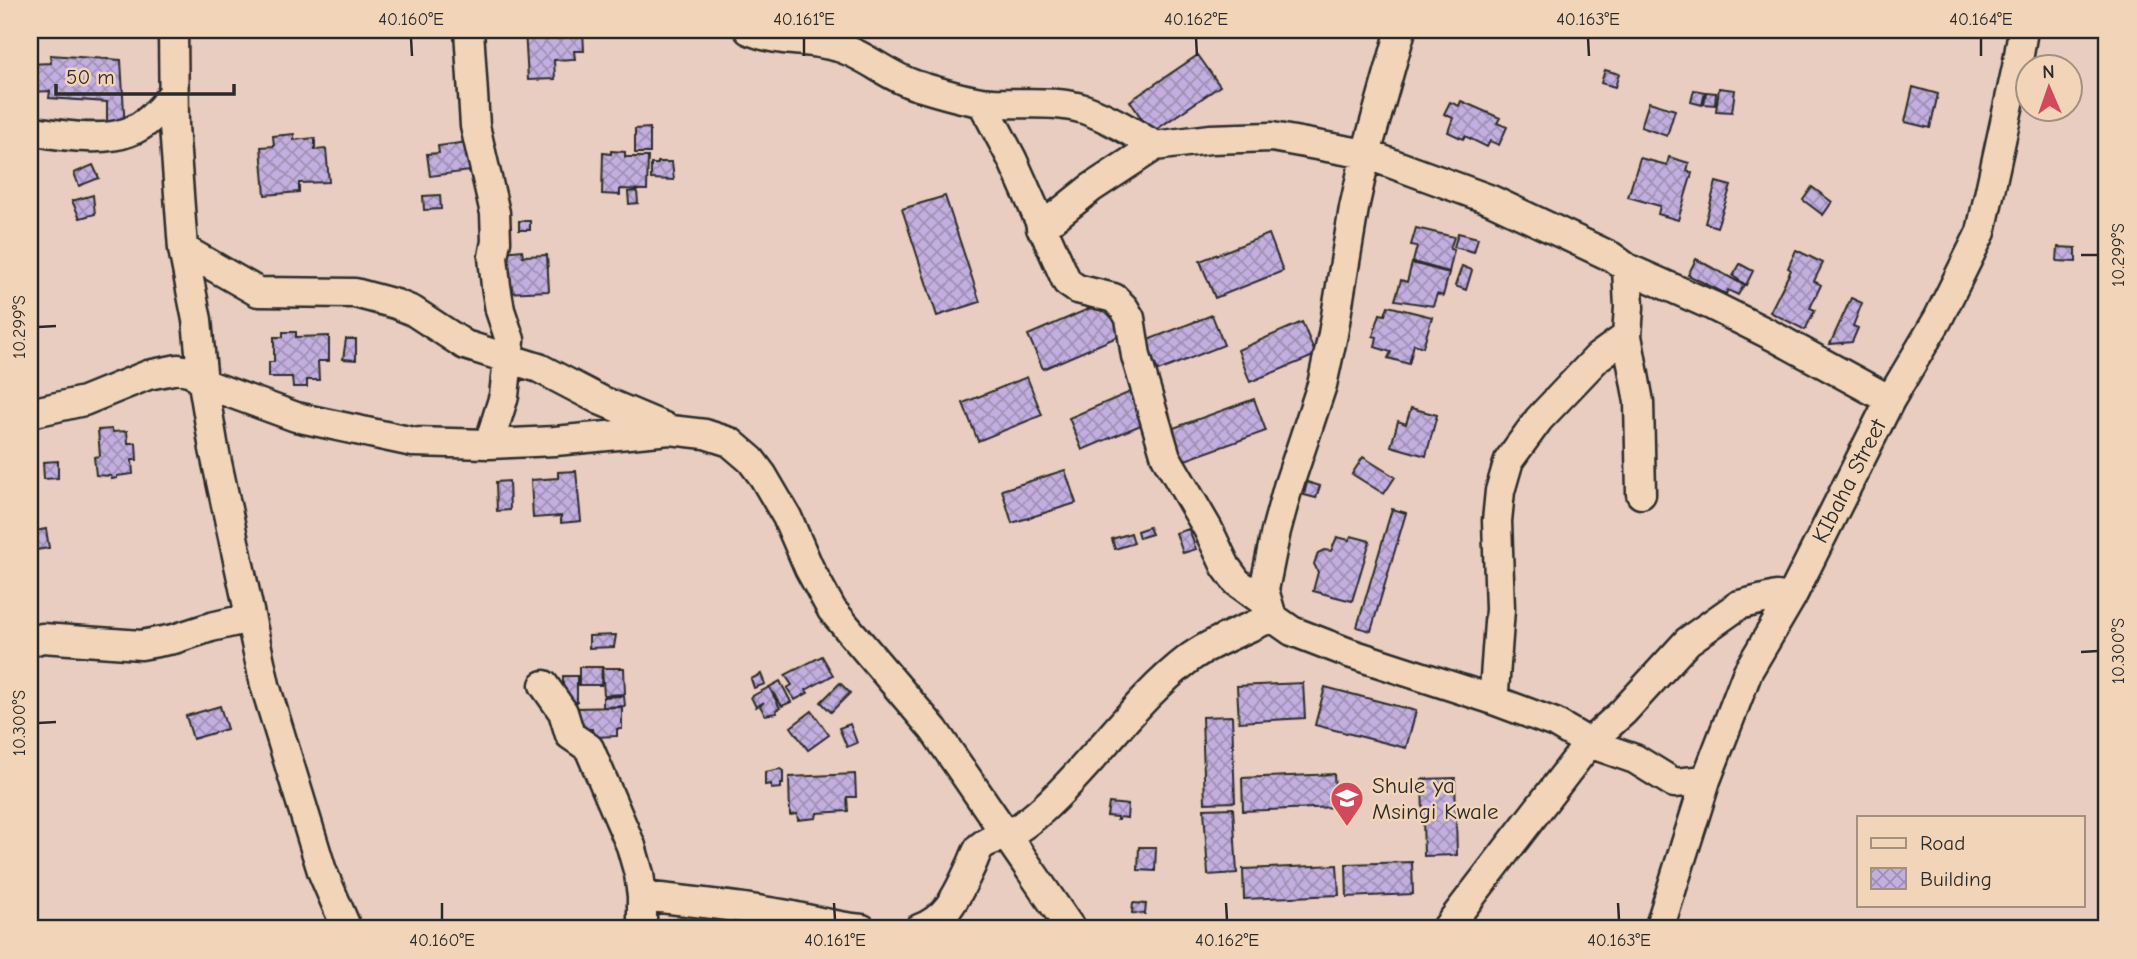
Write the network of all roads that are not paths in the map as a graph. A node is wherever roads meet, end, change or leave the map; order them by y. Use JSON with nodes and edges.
{"nodes":[{"id":1,"x":173,"y":30,"type":"edge"},
{"id":2,"x":469,"y":30,"type":"edge"},
{"id":3,"x":749,"y":30,"type":"edge"},
{"id":4,"x":1401,"y":30,"type":"edge"},
{"id":5,"x":2023,"y":30,"type":"edge"},
{"id":6,"x":173,"y":93,"type":"junction"},
{"id":7,"x":982,"y":102,"type":"junction"},
{"id":8,"x":30,"y":130,"type":"edge"},
{"id":9,"x":1155,"y":146,"type":"junction"},
{"id":10,"x":1366,"y":154,"type":"junction"},
{"id":11,"x":1041,"y":228,"type":"junction"},
{"id":12,"x":183,"y":249,"type":"junction"},
{"id":13,"x":1627,"y":268,"type":"junction"},
{"id":14,"x":1626,"y":336,"type":"junction"},
{"id":15,"x":508,"y":358,"type":"junction"},
{"id":16,"x":204,"y":383,"type":"junction"},
{"id":17,"x":1890,"y":400,"type":"junction"},
{"id":18,"x":30,"y":413,"type":"edge"},
{"id":19,"x":670,"y":430,"type":"junction"},
{"id":20,"x":489,"y":444,"type":"junction"},
{"id":21,"x":1641,"y":494,"type":"dead end"},
{"id":22,"x":1791,"y":597,"type":"junction"},
{"id":23,"x":1269,"y":610,"type":"junction"},
{"id":24,"x":250,"y":618,"type":"junction"},
{"id":25,"x":30,"y":642,"type":"edge"},
{"id":26,"x":544,"y":685,"type":"dead end"},
{"id":27,"x":1494,"y":691,"type":"dead end"},
{"id":28,"x":1589,"y":743,"type":"junction"},
{"id":29,"x":1706,"y":779,"type":"junction"},
{"id":30,"x":1007,"y":836,"type":"junction"},
{"id":31,"x":642,"y":896,"type":"junction"},
{"id":32,"x":347,"y":929,"type":"edge"},
{"id":33,"x":642,"y":929,"type":"edge"},
{"id":34,"x":862,"y":929,"type":"edge"},
{"id":35,"x":919,"y":929,"type":"edge"},
{"id":36,"x":1071,"y":929,"type":"edge"},
{"id":37,"x":1446,"y":929,"type":"edge"},
{"id":38,"x":1659,"y":929,"type":"edge"}],
"edges":[{"from":1,"to":6,"type":"street"},
{"from":2,"to":15,"type":"street"},
{"from":3,"to":7,"type":"street"},
{"from":4,"to":10,"type":"street"},
{"from":5,"to":17,"type":"street","name":"KIbaha Street"},
{"from":6,"to":8,"type":"street"},
{"from":6,"to":12,"type":"street"},
{"from":7,"to":9,"type":"street"},
{"from":7,"to":11,"type":"street"},
{"from":9,"to":10,"type":"street"},
{"from":9,"to":11,"type":"street"},
{"from":10,"to":13,"type":"street"},
{"from":10,"to":23,"type":"street"},
{"from":11,"to":23,"type":"street"},
{"from":12,"to":15,"type":"street"},
{"from":12,"to":16,"type":"street"},
{"from":13,"to":14,"type":"street"},
{"from":13,"to":17,"type":"street"},
{"from":14,"to":21,"type":"street"},
{"from":14,"to":27,"type":"street"},
{"from":15,"to":19,"type":"street"},
{"from":15,"to":20,"type":"street"},
{"from":16,"to":18,"type":"street"},
{"from":16,"to":20,"type":"street"},
{"from":16,"to":24,"type":"street"},
{"from":17,"to":22,"type":"street","name":"KIbaha Street"},
{"from":19,"to":20,"type":"street"},
{"from":19,"to":30,"type":"street"},
{"from":22,"to":28,"type":"street"},
{"from":22,"to":29,"type":"street","name":"KIbaha Street"},
{"from":23,"to":28,"type":"street"},
{"from":23,"to":30,"type":"street"},
{"from":24,"to":25,"type":"street"},
{"from":24,"to":32,"type":"street"},
{"from":26,"to":31,"type":"street"},
{"from":28,"to":29,"type":"street"},
{"from":28,"to":37,"type":"street"},
{"from":29,"to":38,"type":"street","name":"KIbaha Street"},
{"from":30,"to":35,"type":"street"},
{"from":30,"to":36,"type":"street"},
{"from":31,"to":33,"type":"street"},
{"from":31,"to":34,"type":"street"}]}
